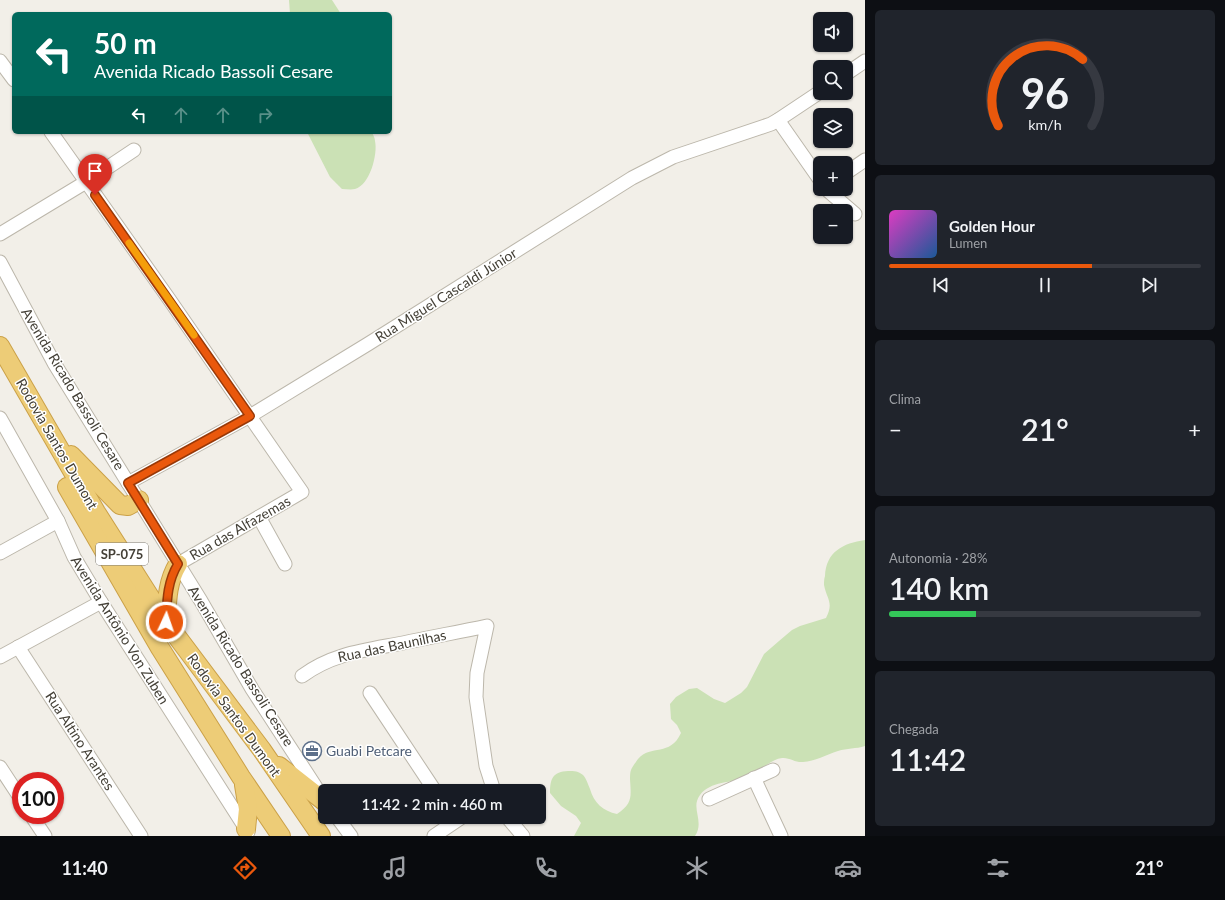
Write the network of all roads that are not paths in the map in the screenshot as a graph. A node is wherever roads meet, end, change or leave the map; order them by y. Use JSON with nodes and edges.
{"nodes":[{"id":1,"x":0,"y":60,"type":"edge"},
{"id":2,"x":865,"y":61,"type":"edge"},
{"id":3,"x":853,"y":69,"type":"edge"},
{"id":4,"x":12,"y":77,"type":"edge"},
{"id":5,"x":813,"y":97,"type":"edge"},
{"id":6,"x":775,"y":122,"type":"junction"},
{"id":7,"x":52,"y":134,"type":"edge"},
{"id":8,"x":134,"y":150,"type":"dead end"},
{"id":9,"x":865,"y":160,"type":"edge"},
{"id":10,"x":853,"y":168,"type":"edge"},
{"id":11,"x":813,"y":171,"type":"edge"},
{"id":12,"x":86,"y":182,"type":"junction"},
{"id":13,"x":834,"y":196,"type":"edge"},
{"id":14,"x":855,"y":214,"type":"dead end"},
{"id":15,"x":0,"y":234,"type":"edge"},
{"id":16,"x":0,"y":262,"type":"edge"},
{"id":17,"x":0,"y":346,"type":"edge"},
{"id":18,"x":0,"y":370,"type":"edge"},
{"id":19,"x":250,"y":416,"type":"junction"},
{"id":20,"x":0,"y":418,"type":"edge"},
{"id":21,"x":0,"y":434,"type":"edge"},
{"id":22,"x":51,"y":436,"type":"junction"},
{"id":23,"x":23,"y":460,"type":"junction"},
{"id":24,"x":128,"y":483,"type":"junction"},
{"id":25,"x":139,"y":500,"type":"junction"},
{"id":26,"x":259,"y":517,"type":"junction"},
{"id":27,"x":58,"y":521,"type":"junction"},
{"id":28,"x":0,"y":553,"type":"edge"},
{"id":29,"x":178,"y":564,"type":"junction"},
{"id":30,"x":285,"y":564,"type":"dead end"},
{"id":31,"x":101,"y":602,"type":"junction"},
{"id":32,"x":166,"y":622,"type":"junction"},
{"id":33,"x":18,"y":647,"type":"junction"},
{"id":34,"x":0,"y":657,"type":"edge"},
{"id":35,"x":302,"y":676,"type":"dead end"},
{"id":36,"x":370,"y":693,"type":"dead end"},
{"id":37,"x":262,"y":750,"type":"junction"},
{"id":38,"x":0,"y":767,"type":"edge"},
{"id":39,"x":773,"y":770,"type":"dead end"},
{"id":40,"x":241,"y":777,"type":"junction"},
{"id":41,"x":754,"y":778,"type":"junction"},
{"id":42,"x":430,"y":784,"type":"edge"},
{"id":43,"x":492,"y":784,"type":"edge"},
{"id":44,"x":12,"y":785,"type":"edge"},
{"id":45,"x":318,"y":791,"type":"edge"},
{"id":46,"x":318,"y":797,"type":"edge"},
{"id":47,"x":709,"y":799,"type":"dead end"},
{"id":48,"x":37,"y":824,"type":"edge"},
{"id":49,"x":342,"y":824,"type":"edge"},
{"id":50,"x":449,"y":824,"type":"edge"},
{"id":51,"x":513,"y":824,"type":"edge"},
{"id":52,"x":248,"y":832,"type":"edge"},
{"id":53,"x":45,"y":836,"type":"edge"},
{"id":54,"x":141,"y":836,"type":"edge"},
{"id":55,"x":281,"y":836,"type":"edge"},
{"id":56,"x":320,"y":836,"type":"edge"},
{"id":57,"x":351,"y":836,"type":"edge"},
{"id":58,"x":434,"y":836,"type":"edge"},
{"id":59,"x":522,"y":836,"type":"edge"},
{"id":60,"x":781,"y":836,"type":"edge"}],
"edges":[{"from":1,"to":4,"type":"street"},
{"from":2,"to":3,"type":"street"},
{"from":5,"to":6,"type":"street","name":"Rua Miguel Cascaldi Júnior"},
{"from":6,"to":11,"type":"street"},
{"from":6,"to":19,"type":"street","name":"Rua Miguel Cascaldi Júnior"},
{"from":7,"to":12,"type":"street"},
{"from":8,"to":12,"type":"street"},
{"from":9,"to":10,"type":"street"},
{"from":12,"to":15,"type":"street"},
{"from":12,"to":19,"type":"street"},
{"from":13,"to":14,"type":"street"},
{"from":16,"to":24,"type":"street","name":"Avenida Ricado Bassoli Cesare"},
{"from":17,"to":22,"type":"highway","name":"Rodovia Santos Dumont","number":"SP-075"},
{"from":18,"to":40,"type":"highway","name":"Rodovia Santos Dumont","number":"SP-075"},
{"from":19,"to":24,"type":"street","name":"Rua Miguel Cascaldi Júnior"},
{"from":19,"to":26,"type":"street","name":"Rua das Alfazemas"},
{"from":20,"to":23,"type":"street","name":"Avenida Antônio Von Zuben"},
{"from":21,"to":23,"type":"street"},
{"from":22,"to":25,"type":"highway"},
{"from":22,"to":32,"type":"highway","name":"Rodovia Santos Dumont","number":"SP-075"},
{"from":23,"to":27,"type":"street","name":"Avenida Antônio Von Zuben"},
{"from":24,"to":25,"type":"street","name":"Avenida Ricado Bassoli Cesare"},
{"from":25,"to":29,"type":"street","name":"Avenida Ricado Bassoli Cesare"},
{"from":26,"to":29,"type":"street","name":"Rua das Alfazemas"},
{"from":26,"to":30,"type":"street"},
{"from":27,"to":28,"type":"street"},
{"from":27,"to":31,"type":"street","name":"Avenida Antônio Von Zuben"},
{"from":29,"to":32,"type":"highway"},
{"from":29,"to":45,"type":"street","name":"Avenida Ricado Bassoli Cesare"},
{"from":31,"to":33,"type":"street"},
{"from":31,"to":52,"type":"street","name":"Avenida Antônio Von Zuben"},
{"from":32,"to":37,"type":"highway","name":"Rodovia Santos Dumont","number":"SP-075"},
{"from":33,"to":34,"type":"street"},
{"from":33,"to":54,"type":"street","name":"Rua Altino Arantes"},
{"from":35,"to":43,"type":"street","name":"Rua das Baunilhas"},
{"from":36,"to":42,"type":"street"},
{"from":37,"to":46,"type":"highway"},
{"from":37,"to":56,"type":"highway","name":"Rodovia Santos Dumont","number":"SP-075"},
{"from":38,"to":44,"type":"street"},
{"from":39,"to":41,"type":"street"},
{"from":40,"to":52,"type":"highway"},
{"from":40,"to":55,"type":"highway","name":"Rodovia Santos Dumont","number":"SP-075"},
{"from":41,"to":47,"type":"street"},
{"from":41,"to":60,"type":"street"},
{"from":48,"to":53,"type":"street"},
{"from":49,"to":57,"type":"street"},
{"from":50,"to":58,"type":"street"},
{"from":51,"to":59,"type":"street"}]}
